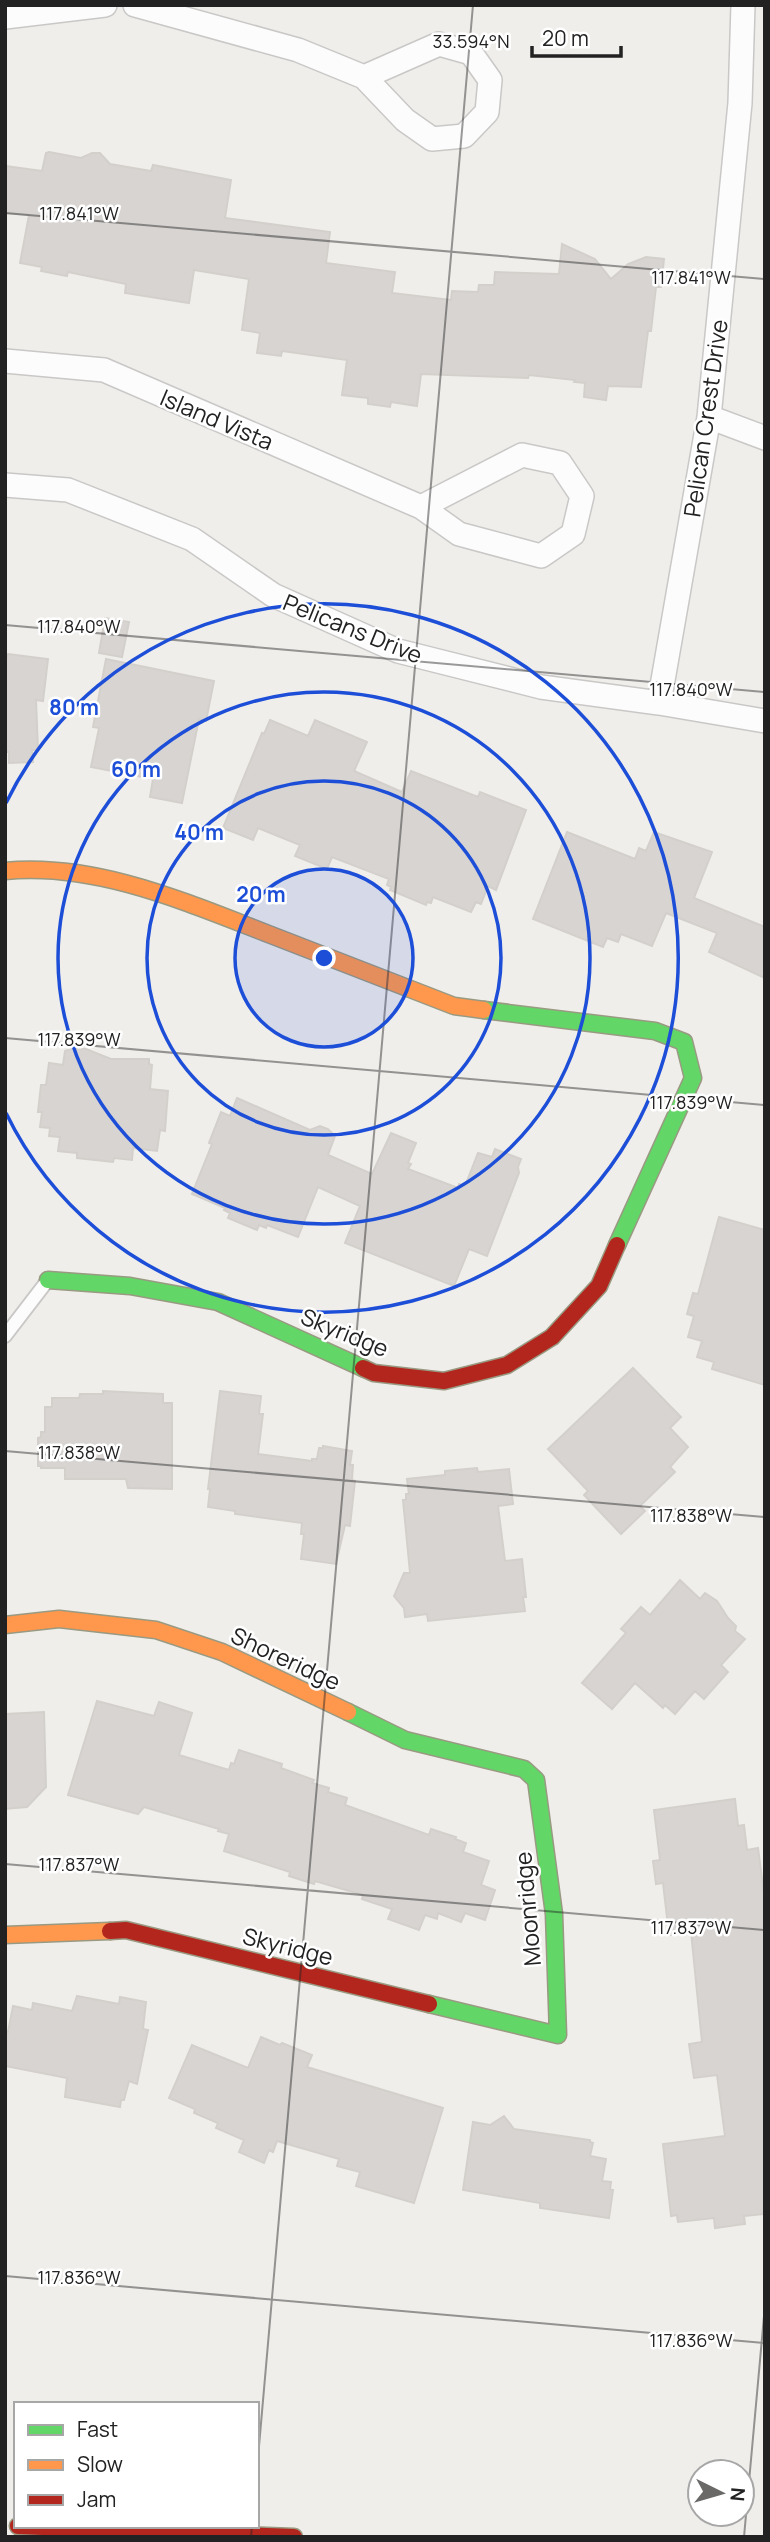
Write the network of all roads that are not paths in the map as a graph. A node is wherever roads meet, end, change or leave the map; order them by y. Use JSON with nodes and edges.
{"nodes":[{"id":1,"x":105,"y":5,"type":"edge"},
{"id":2,"x":135,"y":5,"type":"edge"},
{"id":3,"x":743,"y":5,"type":"edge"},
{"id":4,"x":5,"y":17,"type":"edge"},
{"id":5,"x":364,"y":77,"type":"junction"},
{"id":6,"x":5,"y":361,"type":"edge"},
{"id":7,"x":709,"y":417,"type":"junction"},
{"id":8,"x":765,"y":438,"type":"edge"},
{"id":9,"x":5,"y":485,"type":"edge"},
{"id":10,"x":421,"y":507,"type":"junction"},
{"id":11,"x":659,"y":703,"type":"junction"},
{"id":12,"x":765,"y":721,"type":"edge"},
{"id":13,"x":5,"y":871,"type":"edge"},
{"id":14,"x":48,"y":1280,"type":"joint"},
{"id":15,"x":5,"y":1336,"type":"edge"},
{"id":16,"x":5,"y":1625,"type":"edge"},
{"id":17,"x":536,"y":1780,"type":"joint"},
{"id":18,"x":5,"y":1935,"type":"edge"},
{"id":19,"x":558,"y":2035,"type":"joint"},
{"id":20,"x":67,"y":2528,"type":"edge"},
{"id":21,"x":294,"y":2537,"type":"edge"}],
"edges":[{"from":1,"to":4,"type":"street"},
{"from":2,"to":5,"type":"street"},
{"from":3,"to":7,"type":"street","name":"Pelican Crest Drive"},
{"from":5,"to":5,"type":"street"},
{"from":6,"to":10,"type":"street","name":"Island Vista"},
{"from":7,"to":8,"type":"street"},
{"from":7,"to":11,"type":"street","name":"Pelican Crest Drive"},
{"from":9,"to":11,"type":"street","name":"Pelicans Drive"},
{"from":10,"to":10,"type":"street","name":"Island Vista"},
{"from":11,"to":12,"type":"street","name":"Pelicans Drive"},
{"from":13,"to":14,"type":"street","name":"Skyridge"},
{"from":14,"to":15,"type":"lane"},
{"from":16,"to":17,"type":"street","name":"Shoreridge"},
{"from":17,"to":19,"type":"street","name":"Moonridge"},
{"from":18,"to":19,"type":"street","name":"Skyridge"},
{"from":20,"to":21,"type":"street"}]}
